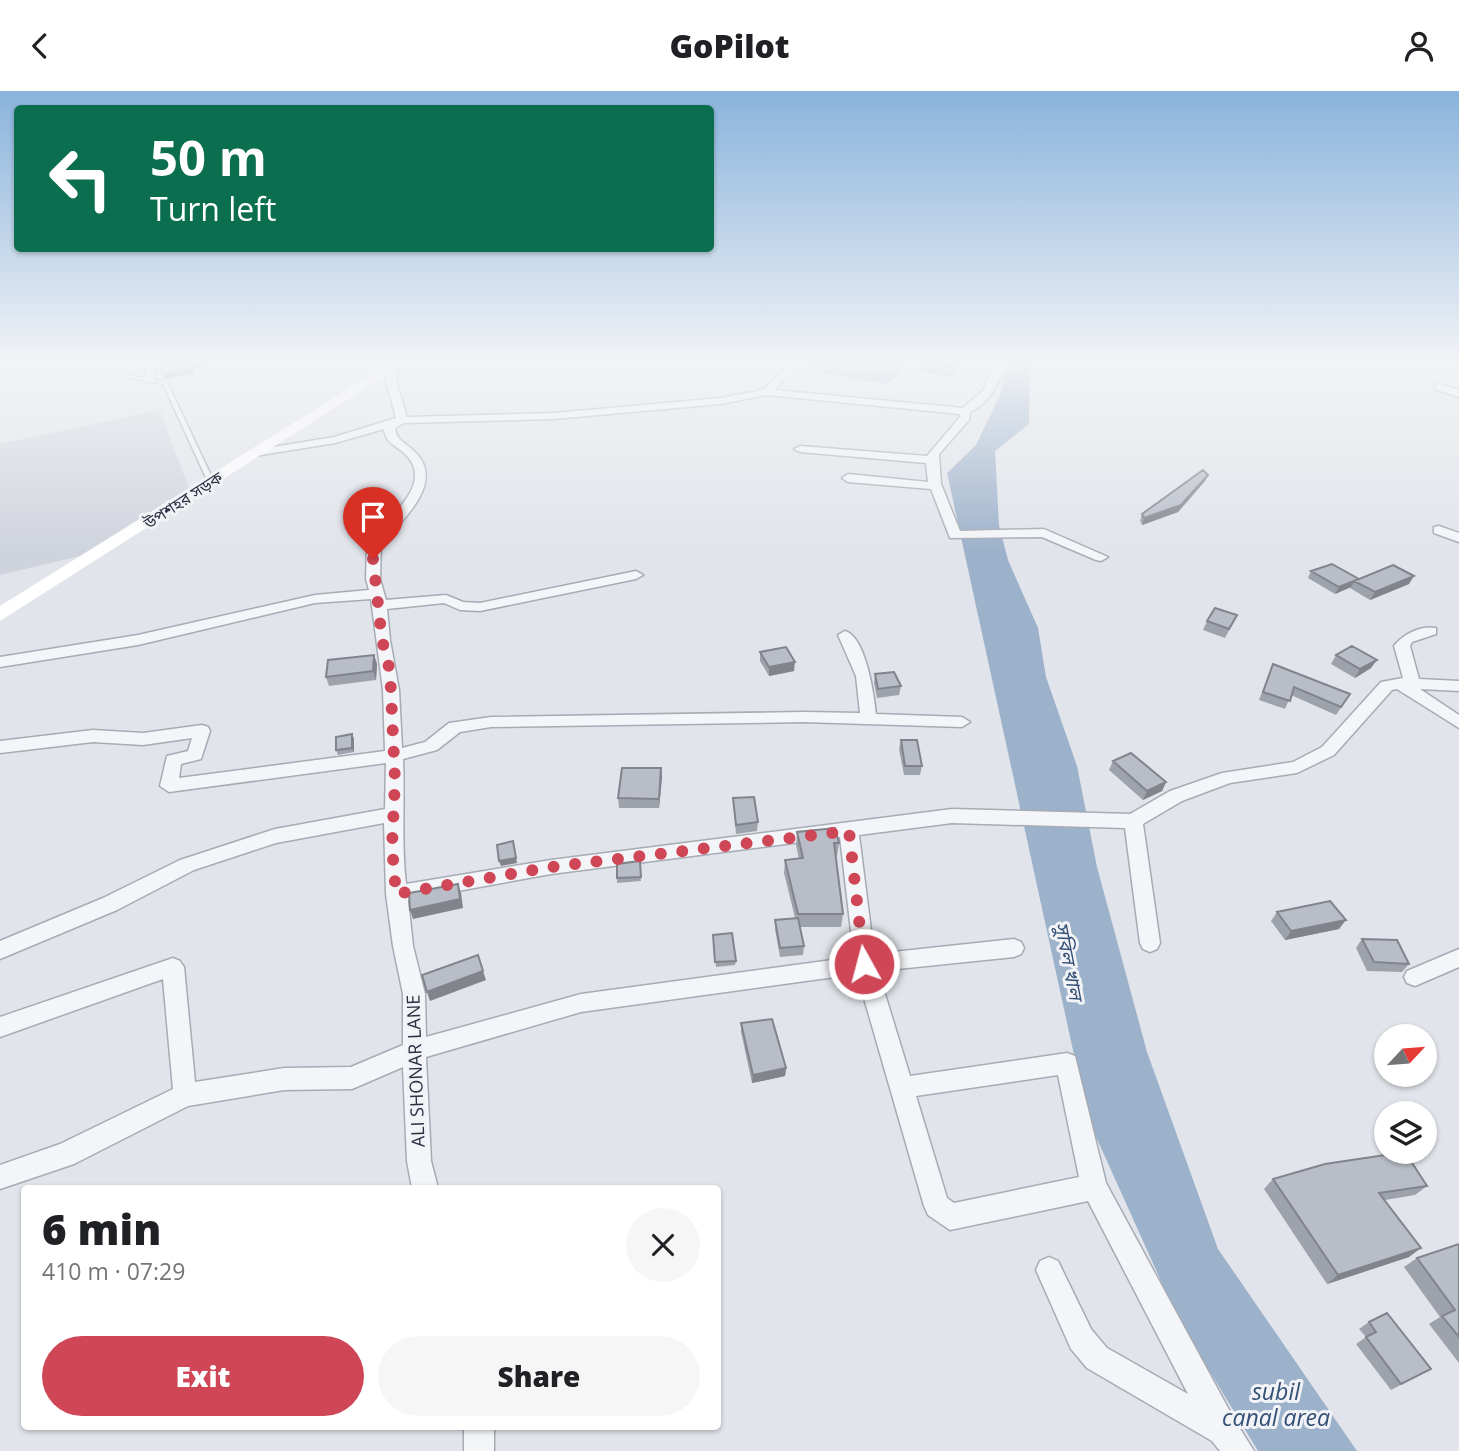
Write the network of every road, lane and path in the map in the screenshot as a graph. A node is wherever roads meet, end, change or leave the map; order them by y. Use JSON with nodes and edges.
{"nodes":[{"id":1,"x":186,"y":425,"type":"edge"},
{"id":2,"x":297,"y":425,"type":"edge"},
{"id":3,"x":384,"y":425,"type":"edge"},
{"id":4,"x":392,"y":425,"type":"edge"},
{"id":5,"x":958,"y":425,"type":"edge"},
{"id":6,"x":800,"y":449,"type":"dead end"},
{"id":7,"x":255,"y":453,"type":"junction"},
{"id":8,"x":932,"y":460,"type":"junction"},
{"id":9,"x":848,"y":478,"type":"dead end"},
{"id":10,"x":211,"y":482,"type":"junction"},
{"id":11,"x":934,"y":486,"type":"junction"},
{"id":12,"x":1439,"y":530,"type":"dead end"},
{"id":13,"x":1459,"y":538,"type":"edge"},
{"id":14,"x":1101,"y":557,"type":"dead end"},
{"id":15,"x":636,"y":575,"type":"dead end"},
{"id":16,"x":379,"y":599,"type":"junction"},
{"id":17,"x":0,"y":615,"type":"edge"},
{"id":18,"x":1431,"y":631,"type":"dead end"},
{"id":19,"x":845,"y":635,"type":"dead end"},
{"id":20,"x":0,"y":662,"type":"edge"},
{"id":21,"x":1406,"y":683,"type":"junction"},
{"id":22,"x":1459,"y":686,"type":"edge"},
{"id":23,"x":869,"y":721,"type":"junction"},
{"id":24,"x":961,"y":722,"type":"dead end"},
{"id":25,"x":1459,"y":723,"type":"edge"},
{"id":26,"x":0,"y":747,"type":"edge"},
{"id":27,"x":393,"y":756,"type":"junction"},
{"id":28,"x":395,"y":814,"type":"junction"},
{"id":29,"x":1133,"y":821,"type":"junction"},
{"id":30,"x":849,"y":831,"type":"junction"},
{"id":31,"x":396,"y":894,"type":"junction"},
{"id":32,"x":1150,"y":943,"type":"dead end"},
{"id":33,"x":1014,"y":948,"type":"dead end"},
{"id":34,"x":0,"y":950,"type":"edge"},
{"id":35,"x":1459,"y":958,"type":"edge"},
{"id":36,"x":864,"y":964,"type":"junction"},
{"id":37,"x":1415,"y":977,"type":"dead end"},
{"id":38,"x":0,"y":1027,"type":"edge"},
{"id":39,"x":416,"y":1050,"type":"junction"},
{"id":40,"x":900,"y":1088,"type":"junction"},
{"id":41,"x":185,"y":1095,"type":"junction"},
{"id":42,"x":0,"y":1177,"type":"edge"},
{"id":43,"x":425,"y":1185,"type":"edge"},
{"id":44,"x":1094,"y":1187,"type":"junction"},
{"id":45,"x":1049,"y":1270,"type":"dead end"},
{"id":46,"x":479,"y":1430,"type":"edge"},
{"id":47,"x":1231,"y":1440,"type":"edge"},
{"id":48,"x":479,"y":1451,"type":"edge"}],
"edges":[{"from":1,"to":10,"type":"lane"},
{"from":2,"to":7,"type":"main road","name":"উপশহর সড়ক"},
{"from":3,"to":7,"type":"street"},
{"from":4,"to":16,"type":"street","name":"ALI SHONAR LANE"},
{"from":5,"to":8,"type":"street"},
{"from":6,"to":8,"type":"street"},
{"from":7,"to":10,"type":"main road","name":"উপশহর সড়ক"},
{"from":8,"to":11,"type":"street"},
{"from":9,"to":11,"type":"street"},
{"from":10,"to":17,"type":"main road","name":"উপশহর সড়ক"},
{"from":11,"to":14,"type":"street"},
{"from":12,"to":13,"type":"street"},
{"from":15,"to":16,"type":"street"},
{"from":16,"to":20,"type":"street"},
{"from":16,"to":27,"type":"street","name":"ALI SHONAR LANE"},
{"from":18,"to":21,"type":"street"},
{"from":19,"to":23,"type":"street"},
{"from":21,"to":22,"type":"street"},
{"from":21,"to":25,"type":"street"},
{"from":21,"to":29,"type":"street"},
{"from":23,"to":24,"type":"street"},
{"from":23,"to":27,"type":"street"},
{"from":26,"to":27,"type":"street"},
{"from":27,"to":28,"type":"street","name":"ALI SHONAR LANE"},
{"from":28,"to":31,"type":"street","name":"ALI SHONAR LANE"},
{"from":28,"to":34,"type":"street"},
{"from":29,"to":30,"type":"street"},
{"from":29,"to":32,"type":"street"},
{"from":30,"to":31,"type":"street"},
{"from":30,"to":36,"type":"street"},
{"from":31,"to":39,"type":"street","name":"ALI SHONAR LANE"},
{"from":33,"to":36,"type":"street"},
{"from":35,"to":37,"type":"street"},
{"from":36,"to":39,"type":"street"},
{"from":36,"to":40,"type":"street"},
{"from":38,"to":41,"type":"street"},
{"from":39,"to":41,"type":"street"},
{"from":39,"to":43,"type":"street","name":"ALI SHONAR LANE"},
{"from":40,"to":44,"type":"street"},
{"from":40,"to":44,"type":"street"},
{"from":41,"to":42,"type":"street"},
{"from":44,"to":47,"type":"street"},
{"from":45,"to":47,"type":"street"},
{"from":46,"to":48,"type":"street"}]}
